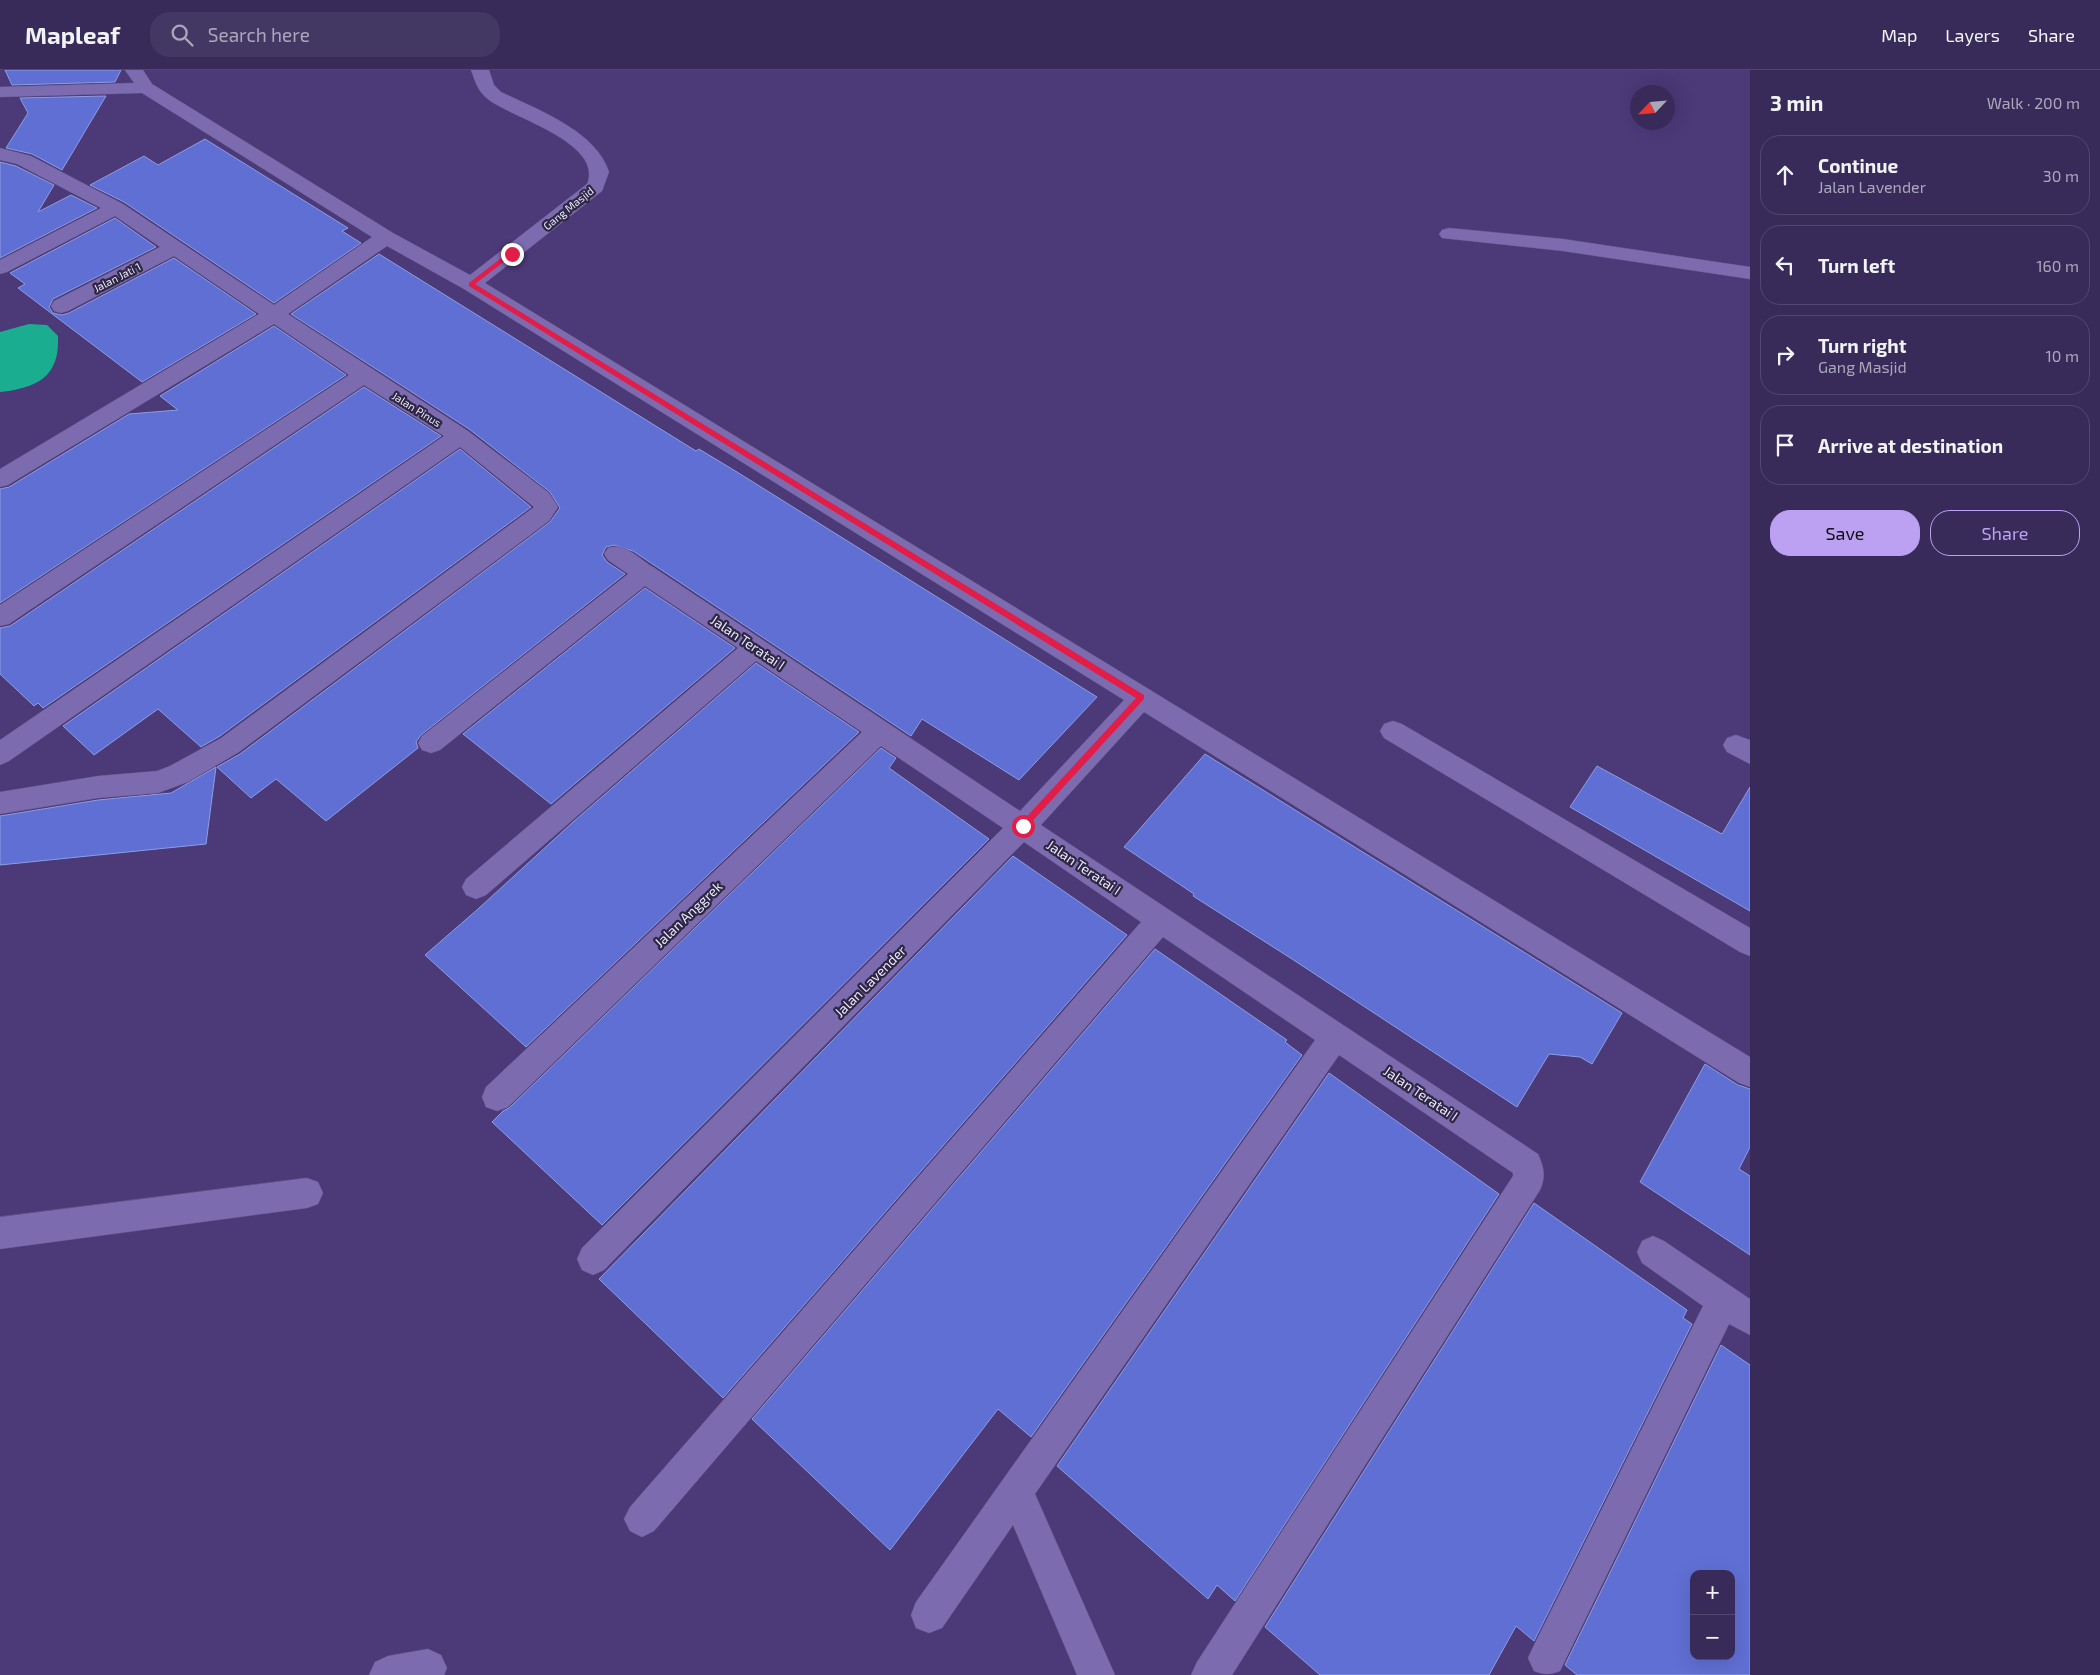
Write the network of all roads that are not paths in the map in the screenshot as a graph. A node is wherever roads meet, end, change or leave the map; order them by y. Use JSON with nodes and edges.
{"nodes":[{"id":1,"x":480,"y":70,"type":"edge"},
{"id":2,"x":140,"y":79,"type":"edge"},
{"id":3,"x":8,"y":87,"type":"edge"},
{"id":4,"x":0,"y":154,"type":"edge"},
{"id":5,"x":116,"y":208,"type":"junction"},
{"id":6,"x":1449,"y":234,"type":"dead end"},
{"id":7,"x":386,"y":237,"type":"junction"},
{"id":8,"x":174,"y":248,"type":"junction"},
{"id":9,"x":0,"y":268,"type":"edge"},
{"id":10,"x":1750,"y":273,"type":"edge"},
{"id":11,"x":471,"y":284,"type":"junction"},
{"id":12,"x":61,"y":306,"type":"dead end"},
{"id":13,"x":273,"y":315,"type":"junction"},
{"id":14,"x":364,"y":375,"type":"junction"},
{"id":15,"x":460,"y":436,"type":"junction"},
{"id":16,"x":4,"y":475,"type":"edge"},
{"id":17,"x":616,"y":554,"type":"dead end"},
{"id":18,"x":645,"y":573,"type":"junction"},
{"id":19,"x":0,"y":617,"type":"edge"},
{"id":20,"x":756,"y":647,"type":"junction"},
{"id":21,"x":1142,"y":697,"type":"junction"},
{"id":22,"x":880,"y":731,"type":"junction"},
{"id":23,"x":1393,"y":731,"type":"dead end"},
{"id":24,"x":431,"y":743,"type":"dead end"},
{"id":25,"x":0,"y":754,"type":"edge"},
{"id":26,"x":0,"y":803,"type":"edge"},
{"id":27,"x":1023,"y":826,"type":"junction"},
{"id":28,"x":476,"y":887,"type":"dead end"},
{"id":29,"x":1161,"y":919,"type":"junction"},
{"id":30,"x":1750,"y":942,"type":"edge"},
{"id":31,"x":1335,"y":1036,"type":"junction"},
{"id":32,"x":1750,"y":1073,"type":"edge"},
{"id":33,"x":497,"y":1097,"type":"dead end"},
{"id":34,"x":307,"y":1193,"type":"dead end"},
{"id":35,"x":0,"y":1233,"type":"edge"},
{"id":36,"x":1653,"y":1252,"type":"dead end"},
{"id":37,"x":593,"y":1260,"type":"dead end"},
{"id":38,"x":1737,"y":1309,"type":"edge"},
{"id":39,"x":1016,"y":1491,"type":"junction"},
{"id":40,"x":642,"y":1518,"type":"dead end"},
{"id":41,"x":929,"y":1615,"type":"dead end"},
{"id":42,"x":1547,"y":1658,"type":"dead end"},
{"id":43,"x":428,"y":1668,"type":"dead end"},
{"id":44,"x":388,"y":1675,"type":"edge"},
{"id":45,"x":1096,"y":1675,"type":"edge"},
{"id":46,"x":1210,"y":1675,"type":"edge"}],
"edges":[{"from":1,"to":11,"type":"street","name":"Gang Masjid"},
{"from":2,"to":3,"type":"street"},
{"from":2,"to":7,"type":"street"},
{"from":4,"to":5,"type":"street","name":"Jalan Pinus"},
{"from":5,"to":8,"type":"street","name":"Jalan Pinus"},
{"from":5,"to":9,"type":"street"},
{"from":6,"to":10,"type":"street"},
{"from":7,"to":11,"type":"street"},
{"from":7,"to":13,"type":"street"},
{"from":8,"to":12,"type":"street","name":"Jalan Jati 1"},
{"from":8,"to":13,"type":"street","name":"Jalan Pinus"},
{"from":11,"to":21,"type":"street"},
{"from":13,"to":14,"type":"street","name":"Jalan Pinus"},
{"from":13,"to":16,"type":"street"},
{"from":14,"to":15,"type":"street","name":"Jalan Pinus"},
{"from":14,"to":19,"type":"street"},
{"from":15,"to":25,"type":"street"},
{"from":15,"to":26,"type":"street","name":"Jalan Pinus"},
{"from":17,"to":18,"type":"street","name":"Jalan Teratai I"},
{"from":18,"to":20,"type":"street","name":"Jalan Teratai I"},
{"from":18,"to":24,"type":"street"},
{"from":20,"to":22,"type":"street","name":"Jalan Teratai I"},
{"from":20,"to":28,"type":"street"},
{"from":21,"to":27,"type":"street","name":"Jalan Lavender"},
{"from":21,"to":32,"type":"street"},
{"from":22,"to":27,"type":"street","name":"Jalan Teratai I"},
{"from":22,"to":33,"type":"street","name":"Jalan Anggrek"},
{"from":23,"to":30,"type":"street"},
{"from":27,"to":29,"type":"street","name":"Jalan Teratai I"},
{"from":27,"to":37,"type":"street","name":"Jalan Lavender"},
{"from":29,"to":31,"type":"street","name":"Jalan Teratai I"},
{"from":29,"to":40,"type":"street"},
{"from":31,"to":39,"type":"street"},
{"from":31,"to":46,"type":"street","name":"Jalan Teratai I"},
{"from":34,"to":35,"type":"street"},
{"from":36,"to":38,"type":"street"},
{"from":38,"to":42,"type":"street"},
{"from":39,"to":41,"type":"street"},
{"from":39,"to":45,"type":"street"},
{"from":43,"to":44,"type":"street"}]}
